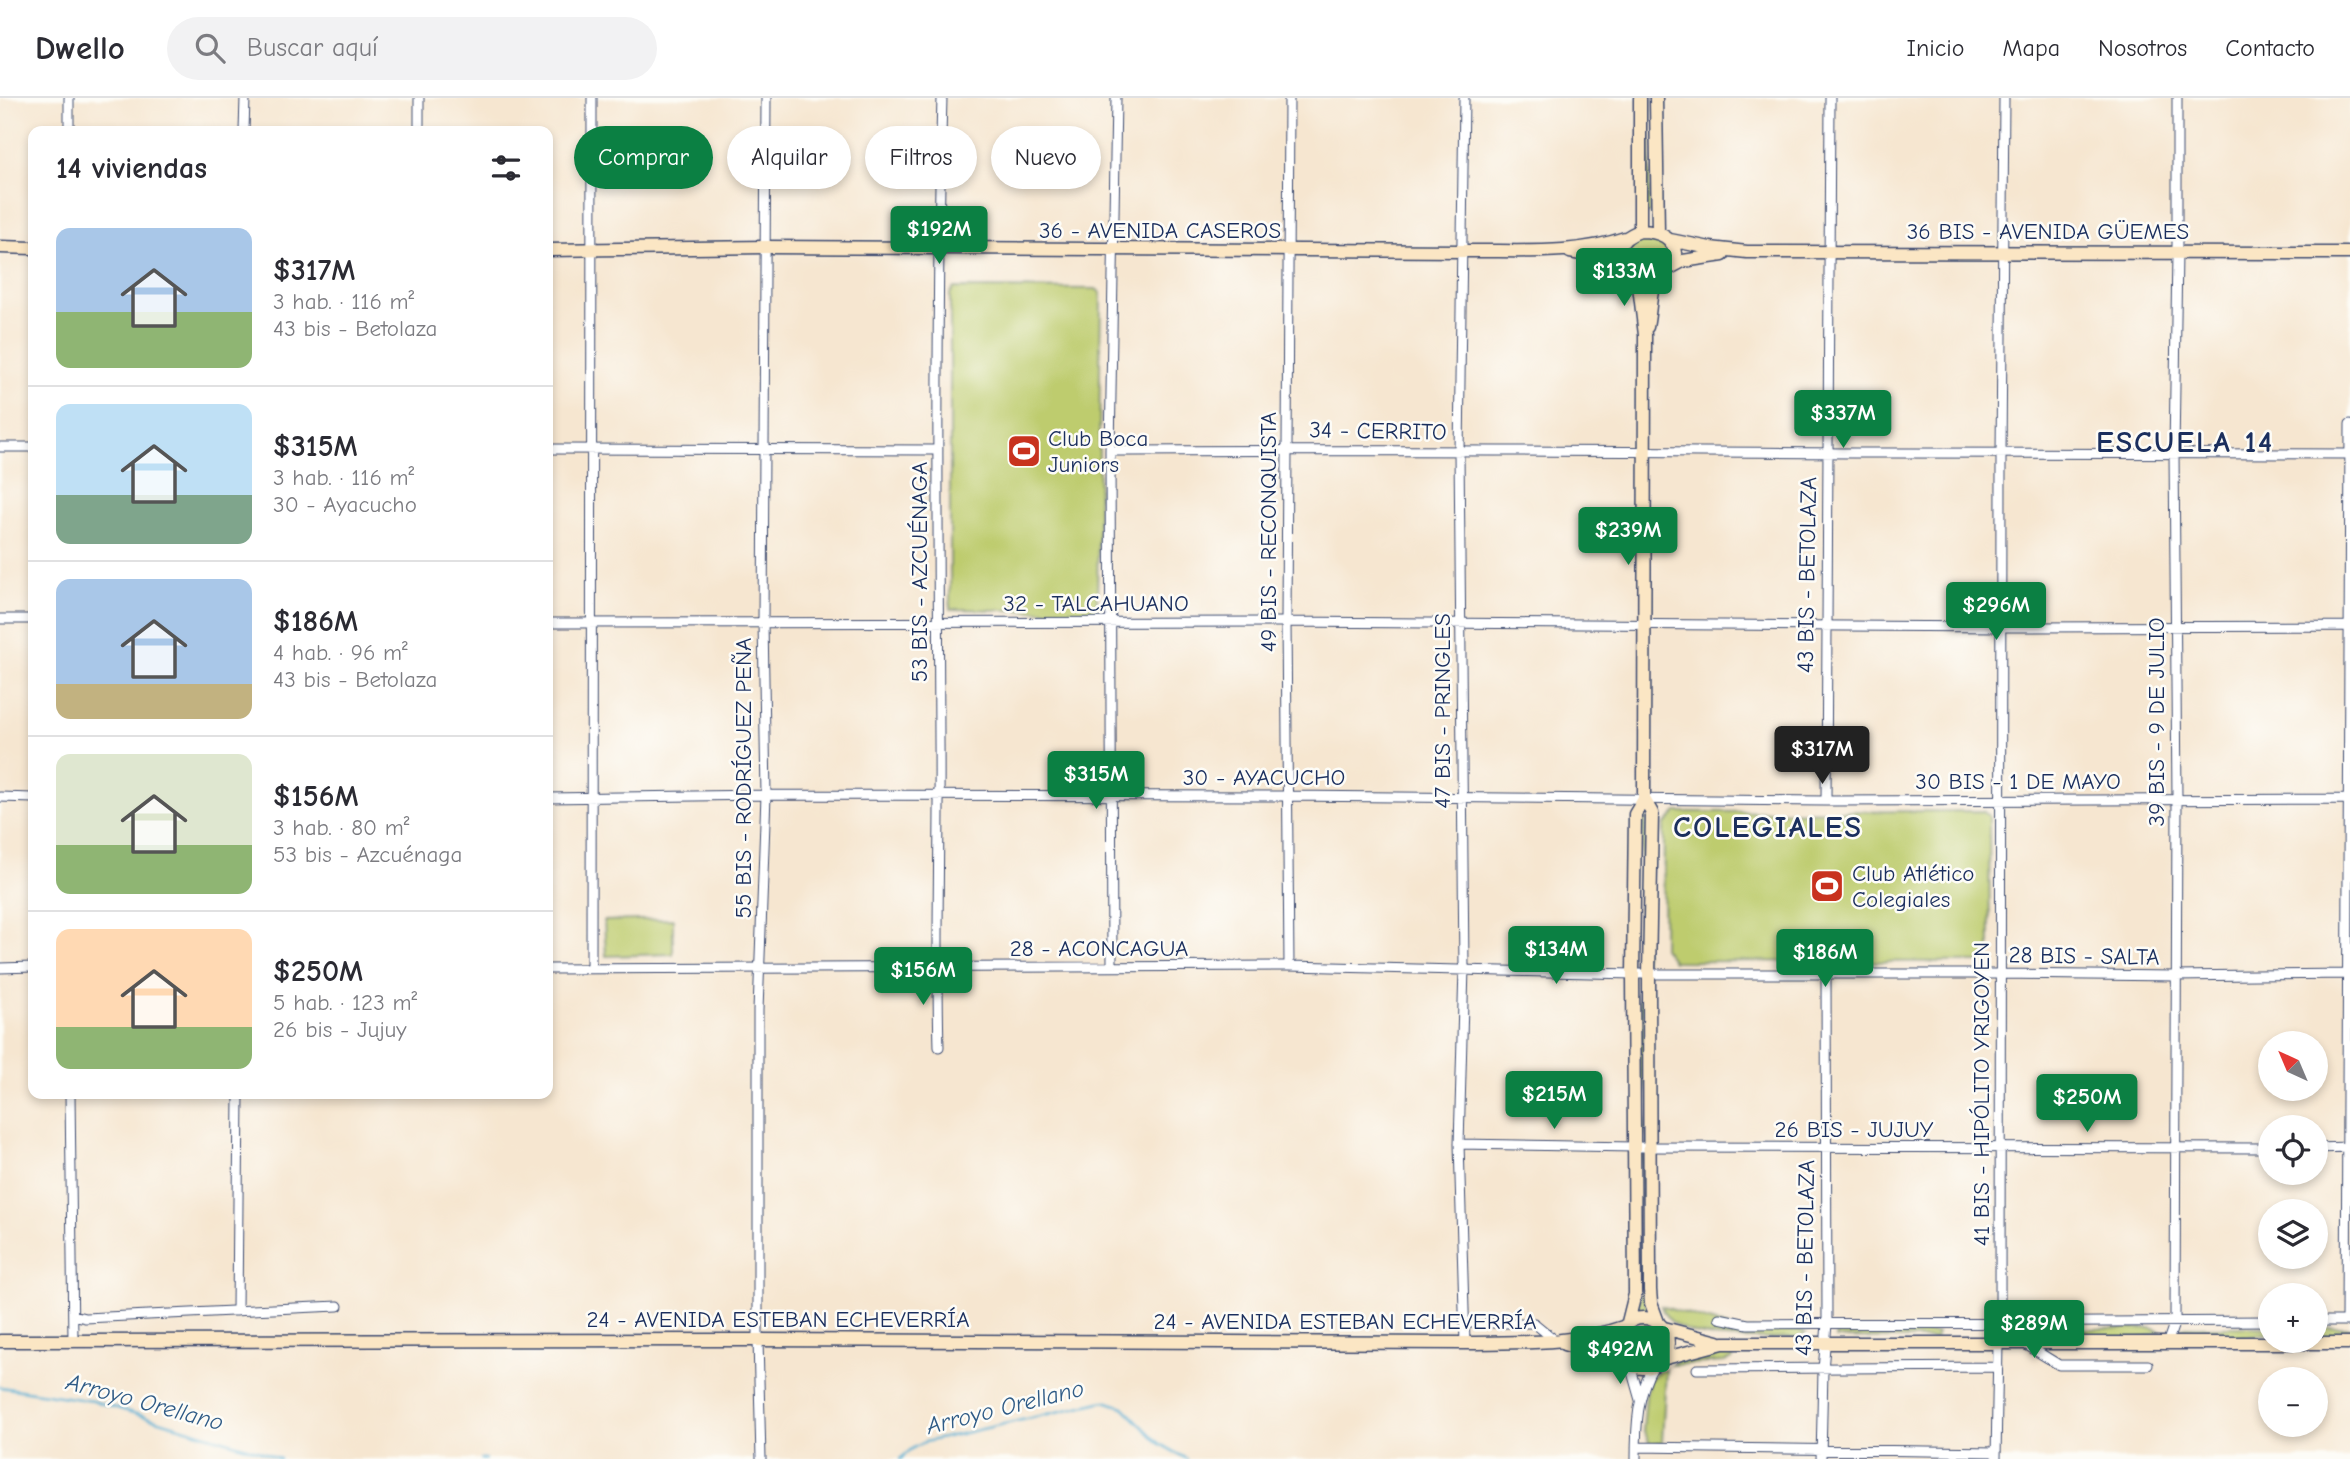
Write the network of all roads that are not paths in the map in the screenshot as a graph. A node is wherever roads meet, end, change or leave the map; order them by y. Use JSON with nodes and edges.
{"nodes":[{"id":1,"x":69,"y":98,"type":"edge"},
{"id":2,"x":245,"y":98,"type":"edge"},
{"id":3,"x":419,"y":98,"type":"edge"},
{"id":4,"x":592,"y":98,"type":"edge"},
{"id":5,"x":766,"y":98,"type":"edge"},
{"id":6,"x":942,"y":98,"type":"edge"},
{"id":7,"x":1116,"y":98,"type":"edge"},
{"id":8,"x":1289,"y":98,"type":"edge"},
{"id":9,"x":1464,"y":98,"type":"edge"},
{"id":10,"x":1640,"y":98,"type":"edge"},
{"id":11,"x":1656,"y":98,"type":"edge"},
{"id":12,"x":1830,"y":98,"type":"edge"},
{"id":13,"x":2004,"y":98,"type":"edge"},
{"id":14,"x":2177,"y":98,"type":"edge"},
{"id":15,"x":69,"y":126,"type":"edge"},
{"id":16,"x":244,"y":126,"type":"edge"},
{"id":17,"x":419,"y":126,"type":"edge"},
{"id":18,"x":1640,"y":232,"type":"junction"},
{"id":19,"x":1658,"y":233,"type":"junction"},
{"id":20,"x":1625,"y":238,"type":"junction"},
{"id":21,"x":1670,"y":240,"type":"junction"},
{"id":22,"x":0,"y":247,"type":"edge"},
{"id":23,"x":28,"y":247,"type":"edge"},
{"id":24,"x":765,"y":247,"type":"junction"},
{"id":25,"x":938,"y":249,"type":"junction"},
{"id":26,"x":553,"y":250,"type":"edge"},
{"id":27,"x":591,"y":250,"type":"junction"},
{"id":28,"x":1113,"y":250,"type":"junction"},
{"id":29,"x":1563,"y":250,"type":"junction"},
{"id":30,"x":1462,"y":251,"type":"junction"},
{"id":31,"x":1289,"y":252,"type":"junction"},
{"id":32,"x":1747,"y":252,"type":"junction"},
{"id":33,"x":1829,"y":252,"type":"junction"},
{"id":34,"x":2003,"y":252,"type":"junction"},
{"id":35,"x":2178,"y":252,"type":"junction"},
{"id":36,"x":2350,"y":253,"type":"edge"},
{"id":37,"x":1630,"y":270,"type":"junction"},
{"id":38,"x":1661,"y":272,"type":"junction"},
{"id":39,"x":1645,"y":334,"type":"junction"},
{"id":40,"x":2350,"y":424,"type":"edge"},
{"id":41,"x":0,"y":447,"type":"edge"},
{"id":42,"x":28,"y":447,"type":"edge"},
{"id":43,"x":553,"y":449,"type":"edge"},
{"id":44,"x":593,"y":449,"type":"junction"},
{"id":45,"x":1287,"y":449,"type":"junction"},
{"id":46,"x":765,"y":450,"type":"junction"},
{"id":47,"x":938,"y":450,"type":"junction"},
{"id":48,"x":1110,"y":450,"type":"junction"},
{"id":49,"x":1459,"y":451,"type":"junction"},
{"id":50,"x":1645,"y":452,"type":"junction"},
{"id":51,"x":2174,"y":452,"type":"junction"},
{"id":52,"x":1828,"y":453,"type":"junction"},
{"id":53,"x":2001,"y":454,"type":"junction"},
{"id":54,"x":2350,"y":454,"type":"edge"},
{"id":55,"x":0,"y":619,"type":"edge"},
{"id":56,"x":28,"y":619,"type":"edge"},
{"id":57,"x":763,"y":622,"type":"junction"},
{"id":58,"x":938,"y":622,"type":"junction"},
{"id":59,"x":1286,"y":622,"type":"junction"},
{"id":60,"x":553,"y":623,"type":"edge"},
{"id":61,"x":592,"y":623,"type":"junction"},
{"id":62,"x":1111,"y":624,"type":"junction"},
{"id":63,"x":1644,"y":624,"type":"junction"},
{"id":64,"x":1461,"y":625,"type":"junction"},
{"id":65,"x":1825,"y":625,"type":"junction"},
{"id":66,"x":2349,"y":626,"type":"edge"},
{"id":67,"x":2001,"y":627,"type":"junction"},
{"id":68,"x":2175,"y":627,"type":"junction"},
{"id":69,"x":765,"y":795,"type":"junction"},
{"id":70,"x":939,"y":796,"type":"junction"},
{"id":71,"x":1112,"y":796,"type":"junction"},
{"id":72,"x":1288,"y":796,"type":"junction"},
{"id":73,"x":0,"y":797,"type":"edge"},
{"id":74,"x":1462,"y":797,"type":"junction"},
{"id":75,"x":28,"y":798,"type":"edge"},
{"id":76,"x":553,"y":798,"type":"edge"},
{"id":77,"x":591,"y":798,"type":"junction"},
{"id":78,"x":1644,"y":799,"type":"junction"},
{"id":79,"x":2176,"y":799,"type":"junction"},
{"id":80,"x":2349,"y":799,"type":"edge"},
{"id":81,"x":2001,"y":800,"type":"junction"},
{"id":82,"x":1826,"y":801,"type":"junction"},
{"id":83,"x":1289,"y":966,"type":"junction"},
{"id":84,"x":28,"y":967,"type":"edge"},
{"id":85,"x":937,"y":967,"type":"junction"},
{"id":86,"x":1112,"y":967,"type":"junction"},
{"id":87,"x":0,"y":968,"type":"edge"},
{"id":88,"x":1464,"y":968,"type":"junction"},
{"id":89,"x":553,"y":969,"type":"edge"},
{"id":90,"x":591,"y":969,"type":"junction"},
{"id":91,"x":760,"y":969,"type":"junction"},
{"id":92,"x":1633,"y":974,"type":"junction"},
{"id":93,"x":1649,"y":974,"type":"junction"},
{"id":94,"x":1826,"y":974,"type":"junction"},
{"id":95,"x":2000,"y":974,"type":"junction"},
{"id":96,"x":2348,"y":974,"type":"edge"},
{"id":97,"x":2175,"y":976,"type":"junction"},
{"id":98,"x":939,"y":1047,"type":"dead end"},
{"id":99,"x":70,"y":1099,"type":"edge"},
{"id":100,"x":239,"y":1099,"type":"edge"},
{"id":101,"x":1459,"y":1144,"type":"junction"},
{"id":102,"x":1634,"y":1147,"type":"junction"},
{"id":103,"x":1649,"y":1147,"type":"junction"},
{"id":104,"x":2348,"y":1147,"type":"edge"},
{"id":105,"x":1826,"y":1148,"type":"junction"},
{"id":106,"x":2258,"y":1148,"type":"edge"},
{"id":107,"x":2328,"y":1148,"type":"edge"},
{"id":108,"x":2000,"y":1149,"type":"junction"},
{"id":109,"x":2175,"y":1150,"type":"junction"},
{"id":110,"x":338,"y":1306,"type":"dead end"},
{"id":111,"x":237,"y":1311,"type":"junction"},
{"id":112,"x":73,"y":1315,"type":"junction"},
{"id":113,"x":1719,"y":1318,"type":"dead end"},
{"id":114,"x":2175,"y":1321,"type":"junction"},
{"id":115,"x":2258,"y":1321,"type":"edge"},
{"id":116,"x":2328,"y":1321,"type":"edge"},
{"id":117,"x":2348,"y":1321,"type":"edge"},
{"id":118,"x":1466,"y":1323,"type":"junction"},
{"id":119,"x":2000,"y":1323,"type":"junction"},
{"id":120,"x":1626,"y":1324,"type":"junction"},
{"id":121,"x":1827,"y":1324,"type":"junction"},
{"id":122,"x":1661,"y":1325,"type":"junction"},
{"id":123,"x":73,"y":1340,"type":"junction"},
{"id":124,"x":758,"y":1340,"type":"junction"},
{"id":125,"x":0,"y":1341,"type":"edge"},
{"id":126,"x":1557,"y":1342,"type":"junction"},
{"id":127,"x":2258,"y":1342,"type":"edge"},
{"id":128,"x":1465,"y":1343,"type":"junction"},
{"id":129,"x":1723,"y":1343,"type":"junction"},
{"id":130,"x":1826,"y":1343,"type":"junction"},
{"id":131,"x":2328,"y":1343,"type":"edge"},
{"id":132,"x":2350,"y":1343,"type":"edge"},
{"id":133,"x":1998,"y":1344,"type":"junction"},
{"id":134,"x":2025,"y":1344,"type":"junction"},
{"id":135,"x":2167,"y":1344,"type":"junction"},
{"id":136,"x":1627,"y":1362,"type":"junction"},
{"id":137,"x":1658,"y":1362,"type":"junction"},
{"id":138,"x":2148,"y":1365,"type":"dead end"},
{"id":139,"x":1998,"y":1367,"type":"junction"},
{"id":140,"x":1697,"y":1369,"type":"dead end"},
{"id":141,"x":1823,"y":1370,"type":"junction"},
{"id":142,"x":1640,"y":1400,"type":"junction"},
{"id":143,"x":1636,"y":1447,"type":"junction"},
{"id":144,"x":1821,"y":1455,"type":"edge"},
{"id":145,"x":1996,"y":1456,"type":"edge"},
{"id":146,"x":761,"y":1459,"type":"edge"},
{"id":147,"x":1636,"y":1459,"type":"edge"}],
"edges":[{"from":1,"to":15,"type":"street"},
{"from":2,"to":16,"type":"street"},
{"from":3,"to":17,"type":"street"},
{"from":4,"to":27,"type":"street"},
{"from":5,"to":24,"type":"street","name":"55 BIS - RODRÍGUEZ PEÑA"},
{"from":6,"to":25,"type":"street","name":"53 BIS - AZCUÉNAGA"},
{"from":7,"to":28,"type":"street"},
{"from":8,"to":31,"type":"street","name":"49 BIS - RECONQUISTA"},
{"from":9,"to":30,"type":"street","name":"47 BIS - PRINGLES"},
{"from":10,"to":18,"type":"main road"},
{"from":11,"to":19,"type":"main road"},
{"from":12,"to":33,"type":"street","name":"43 BIS - BETOLAZA"},
{"from":13,"to":34,"type":"street","name":"41 BIS - HIPÓLITO YRIGOYEN"},
{"from":14,"to":35,"type":"street","name":"39 BIS - 9 DE JULIO"},
{"from":18,"to":19,"type":"main road"},
{"from":18,"to":20,"type":"main road"},
{"from":19,"to":21,"type":"main road"},
{"from":20,"to":29,"type":"main road","name":"36 - AVENIDA CASEROS"},
{"from":20,"to":37,"type":"main road"},
{"from":21,"to":32,"type":"main road","name":"36 BIS - AVENIDA GÜEMES"},
{"from":21,"to":38,"type":"main road"},
{"from":22,"to":23,"type":"main road"},
{"from":24,"to":25,"type":"main road","name":"36 - AVENIDA CASEROS"},
{"from":24,"to":27,"type":"main road","name":"36 - AVENIDA CASEROS"},
{"from":24,"to":46,"type":"street","name":"55 BIS - RODRÍGUEZ PEÑA"},
{"from":25,"to":28,"type":"main road","name":"36 - AVENIDA CASEROS"},
{"from":25,"to":47,"type":"street","name":"53 BIS - AZCUÉNAGA"},
{"from":26,"to":27,"type":"main road","name":"36 - AVENIDA CASEROS"},
{"from":27,"to":44,"type":"street"},
{"from":28,"to":31,"type":"main road","name":"36 - AVENIDA CASEROS"},
{"from":28,"to":48,"type":"street"},
{"from":29,"to":30,"type":"main road","name":"36 - AVENIDA CASEROS"},
{"from":29,"to":37,"type":"main road","name":"36 - AVENIDA CASEROS"},
{"from":30,"to":31,"type":"main road","name":"36 - AVENIDA CASEROS"},
{"from":30,"to":49,"type":"street","name":"47 BIS - PRINGLES"},
{"from":31,"to":45,"type":"street","name":"49 BIS - RECONQUISTA"},
{"from":32,"to":33,"type":"main road","name":"36 BIS - AVENIDA GÜEMES"},
{"from":32,"to":38,"type":"main road","name":"36 BIS - AVENIDA GÜEMES"},
{"from":33,"to":34,"type":"main road","name":"36 BIS - AVENIDA GÜEMES"},
{"from":33,"to":52,"type":"street","name":"43 BIS - BETOLAZA"},
{"from":34,"to":35,"type":"main road","name":"36 BIS - AVENIDA GÜEMES"},
{"from":34,"to":53,"type":"street","name":"41 BIS - HIPÓLITO YRIGOYEN"},
{"from":35,"to":36,"type":"main road","name":"36 BIS - AVENIDA GÜEMES"},
{"from":35,"to":51,"type":"street","name":"39 BIS - 9 DE JULIO"},
{"from":37,"to":38,"type":"main road"},
{"from":37,"to":39,"type":"main road"},
{"from":38,"to":39,"type":"main road"},
{"from":39,"to":50,"type":"main road"},
{"from":40,"to":54,"type":"street"},
{"from":41,"to":42,"type":"street"},
{"from":43,"to":44,"type":"street"},
{"from":44,"to":46,"type":"street"},
{"from":44,"to":61,"type":"street"},
{"from":45,"to":48,"type":"street","name":"34 - CERRITO"},
{"from":45,"to":49,"type":"street","name":"34 - CERRITO"},
{"from":45,"to":59,"type":"street","name":"49 BIS - RECONQUISTA"},
{"from":46,"to":47,"type":"street"},
{"from":46,"to":57,"type":"street","name":"55 BIS - RODRÍGUEZ PEÑA"},
{"from":47,"to":58,"type":"street","name":"53 BIS - AZCUÉNAGA"},
{"from":48,"to":62,"type":"street"},
{"from":49,"to":50,"type":"street","name":"34 - CERRITO"},
{"from":49,"to":64,"type":"street","name":"47 BIS - PRINGLES"},
{"from":50,"to":52,"type":"street","name":"34 - CERRITO"},
{"from":50,"to":63,"type":"main road"},
{"from":51,"to":53,"type":"street","name":"34 - CERRITO"},
{"from":51,"to":54,"type":"street","name":"34 - CERRITO"},
{"from":51,"to":68,"type":"street","name":"39 BIS - 9 DE JULIO"},
{"from":52,"to":53,"type":"street","name":"34 - CERRITO"},
{"from":52,"to":65,"type":"street","name":"43 BIS - BETOLAZA"},
{"from":53,"to":67,"type":"street","name":"41 BIS - HIPÓLITO YRIGOYEN"},
{"from":54,"to":66,"type":"street"},
{"from":55,"to":56,"type":"street"},
{"from":57,"to":58,"type":"street","name":"32 - TALCAHUANO"},
{"from":57,"to":61,"type":"street","name":"32 - TALCAHUANO"},
{"from":57,"to":69,"type":"street","name":"55 BIS - RODRÍGUEZ PEÑA"},
{"from":58,"to":62,"type":"street","name":"32 - TALCAHUANO"},
{"from":58,"to":70,"type":"street","name":"53 BIS - AZCUÉNAGA"},
{"from":59,"to":62,"type":"street","name":"32 - TALCAHUANO"},
{"from":59,"to":64,"type":"street","name":"32 - TALCAHUANO"},
{"from":59,"to":72,"type":"street","name":"49 BIS - RECONQUISTA"},
{"from":60,"to":61,"type":"street","name":"32 - TALCAHUANO"},
{"from":61,"to":77,"type":"street"},
{"from":62,"to":71,"type":"street"},
{"from":63,"to":64,"type":"street","name":"32 - TALCAHUANO"},
{"from":63,"to":65,"type":"street","name":"32 - TALCAHUANO"},
{"from":63,"to":78,"type":"main road"},
{"from":64,"to":74,"type":"street","name":"47 BIS - PRINGLES"},
{"from":65,"to":67,"type":"street","name":"32 - TALCAHUANO"},
{"from":65,"to":82,"type":"street","name":"43 BIS - BETOLAZA"},
{"from":66,"to":68,"type":"street","name":"32 - TALCAHUANO"},
{"from":66,"to":80,"type":"street"},
{"from":67,"to":68,"type":"street","name":"32 - TALCAHUANO"},
{"from":67,"to":81,"type":"street","name":"41 BIS - HIPÓLITO YRIGOYEN"},
{"from":68,"to":79,"type":"street","name":"39 BIS - 9 DE JULIO"},
{"from":69,"to":70,"type":"street","name":"30 - AYACUCHO"},
{"from":69,"to":77,"type":"street","name":"30 - AYACUCHO"},
{"from":69,"to":91,"type":"street","name":"55 BIS - RODRÍGUEZ PEÑA"},
{"from":70,"to":71,"type":"street","name":"30 - AYACUCHO"},
{"from":70,"to":85,"type":"street","name":"53 BIS - AZCUÉNAGA"},
{"from":71,"to":72,"type":"street","name":"30 - AYACUCHO"},
{"from":71,"to":86,"type":"street"},
{"from":72,"to":74,"type":"street","name":"30 - AYACUCHO"},
{"from":72,"to":83,"type":"street","name":"49 BIS - RECONQUISTA"},
{"from":73,"to":75,"type":"street"},
{"from":74,"to":78,"type":"street","name":"30 - AYACUCHO"},
{"from":74,"to":88,"type":"street","name":"47 BIS - PRINGLES"},
{"from":76,"to":77,"type":"street","name":"30 - AYACUCHO"},
{"from":77,"to":90,"type":"street"},
{"from":78,"to":82,"type":"street","name":"30 BIS - 1 DE MAYO"},
{"from":78,"to":92,"type":"main road"},
{"from":78,"to":93,"type":"main road"},
{"from":79,"to":80,"type":"street","name":"30 BIS - 1 DE MAYO"},
{"from":79,"to":81,"type":"street","name":"30 BIS - 1 DE MAYO"},
{"from":79,"to":97,"type":"street","name":"39 BIS - 9 DE JULIO"},
{"from":80,"to":96,"type":"street"},
{"from":81,"to":82,"type":"street","name":"30 BIS - 1 DE MAYO"},
{"from":81,"to":95,"type":"street","name":"41 BIS - HIPÓLITO YRIGOYEN"},
{"from":83,"to":86,"type":"street","name":"28 - ACONCAGUA"},
{"from":83,"to":88,"type":"street","name":"28 - ACONCAGUA"},
{"from":84,"to":87,"type":"street"},
{"from":85,"to":86,"type":"street","name":"28 - ACONCAGUA"},
{"from":85,"to":91,"type":"street","name":"28 - ACONCAGUA"},
{"from":85,"to":98,"type":"street","name":"53 BIS - AZCUÉNAGA"},
{"from":88,"to":92,"type":"street","name":"28 - ACONCAGUA"},
{"from":88,"to":101,"type":"street","name":"47 BIS - PRINGLES"},
{"from":89,"to":90,"type":"street","name":"28 - ACONCAGUA"},
{"from":90,"to":91,"type":"street","name":"28 - ACONCAGUA"},
{"from":91,"to":124,"type":"street","name":"55 BIS - RODRÍGUEZ PEÑA"},
{"from":92,"to":93,"type":"street","name":"28 - ACONCAGUA"},
{"from":92,"to":102,"type":"main road"},
{"from":93,"to":94,"type":"street","name":"28 BIS - SALTA"},
{"from":93,"to":103,"type":"main road"},
{"from":94,"to":95,"type":"street","name":"28 BIS - SALTA"},
{"from":94,"to":105,"type":"street","name":"43 BIS - BETOLAZA"},
{"from":95,"to":97,"type":"street","name":"28 BIS - SALTA"},
{"from":95,"to":108,"type":"street","name":"41 BIS - HIPÓLITO YRIGOYEN"},
{"from":96,"to":97,"type":"street","name":"28 BIS - SALTA"},
{"from":96,"to":104,"type":"street"},
{"from":97,"to":109,"type":"street","name":"39 BIS - 9 DE JULIO"},
{"from":99,"to":112,"type":"street"},
{"from":100,"to":111,"type":"street"},
{"from":101,"to":102,"type":"street","name":"26 BIS - JUJUY"},
{"from":101,"to":118,"type":"street","name":"47 BIS - PRINGLES"},
{"from":102,"to":103,"type":"street","name":"26 BIS - JUJUY"},
{"from":102,"to":120,"type":"main road"},
{"from":103,"to":105,"type":"street","name":"26 BIS - JUJUY"},
{"from":103,"to":122,"type":"main road"},
{"from":104,"to":107,"type":"street"},
{"from":104,"to":117,"type":"street"},
{"from":105,"to":108,"type":"street","name":"26 BIS - JUJUY"},
{"from":105,"to":121,"type":"street","name":"43 BIS - BETOLAZA"},
{"from":106,"to":109,"type":"street","name":"26 BIS - JUJUY"},
{"from":108,"to":109,"type":"street","name":"26 BIS - JUJUY"},
{"from":108,"to":119,"type":"street","name":"41 BIS - HIPÓLITO YRIGOYEN"},
{"from":109,"to":114,"type":"street","name":"39 BIS - 9 DE JULIO"},
{"from":110,"to":111,"type":"street"},
{"from":111,"to":112,"type":"street"},
{"from":112,"to":123,"type":"street"},
{"from":113,"to":121,"type":"street"},
{"from":114,"to":115,"type":"street"},
{"from":114,"to":119,"type":"street"},
{"from":114,"to":135,"type":"street","name":"39 BIS - 9 DE JULIO"},
{"from":116,"to":117,"type":"street"},
{"from":118,"to":126,"type":"street","name":"24 - AVENIDA ESTEBAN ECHEVERRÍA"},
{"from":118,"to":128,"type":"street","name":"47 BIS - PRINGLES"},
{"from":119,"to":121,"type":"street"},
{"from":119,"to":133,"type":"street","name":"41 BIS - HIPÓLITO YRIGOYEN"},
{"from":120,"to":122,"type":"main road"},
{"from":120,"to":126,"type":"main road","name":"24 - AVENIDA ESTEBAN ECHEVERRÍA"},
{"from":120,"to":136,"type":"main road"},
{"from":121,"to":130,"type":"street","name":"43 BIS - BETOLAZA"},
{"from":122,"to":129,"type":"main road"},
{"from":122,"to":137,"type":"main road"},
{"from":123,"to":124,"type":"main road","name":"24 - AVENIDA ESTEBAN ECHEVERRÍA"},
{"from":123,"to":125,"type":"main road","name":"24 - AVENIDA ESTEBAN ECHEVERRÍA"},
{"from":124,"to":128,"type":"main road","name":"24 - AVENIDA ESTEBAN ECHEVERRÍA"},
{"from":124,"to":146,"type":"street","name":"55 BIS - RODRÍGUEZ PEÑA"},
{"from":126,"to":128,"type":"main road","name":"24 - AVENIDA ESTEBAN ECHEVERRÍA"},
{"from":126,"to":136,"type":"main road","name":"24 - AVENIDA ESTEBAN ECHEVERRÍA"},
{"from":127,"to":135,"type":"main road"},
{"from":129,"to":130,"type":"main road"},
{"from":129,"to":137,"type":"main road"},
{"from":130,"to":133,"type":"main road"},
{"from":130,"to":141,"type":"street","name":"43 BIS - BETOLAZA"},
{"from":131,"to":132,"type":"main road"},
{"from":133,"to":134,"type":"main road"},
{"from":133,"to":139,"type":"street","name":"41 BIS - HIPÓLITO YRIGOYEN"},
{"from":134,"to":135,"type":"main road"},
{"from":134,"to":138,"type":"street"},
{"from":136,"to":137,"type":"main road"},
{"from":136,"to":142,"type":"street"},
{"from":137,"to":142,"type":"street"},
{"from":139,"to":141,"type":"street"},
{"from":139,"to":145,"type":"street","name":"41 BIS - HIPÓLITO YRIGOYEN"},
{"from":140,"to":141,"type":"street"},
{"from":141,"to":144,"type":"street","name":"43 BIS - BETOLAZA"},
{"from":142,"to":143,"type":"street"},
{"from":143,"to":144,"type":"street"},
{"from":143,"to":147,"type":"street"},
{"from":144,"to":145,"type":"street"}]}
